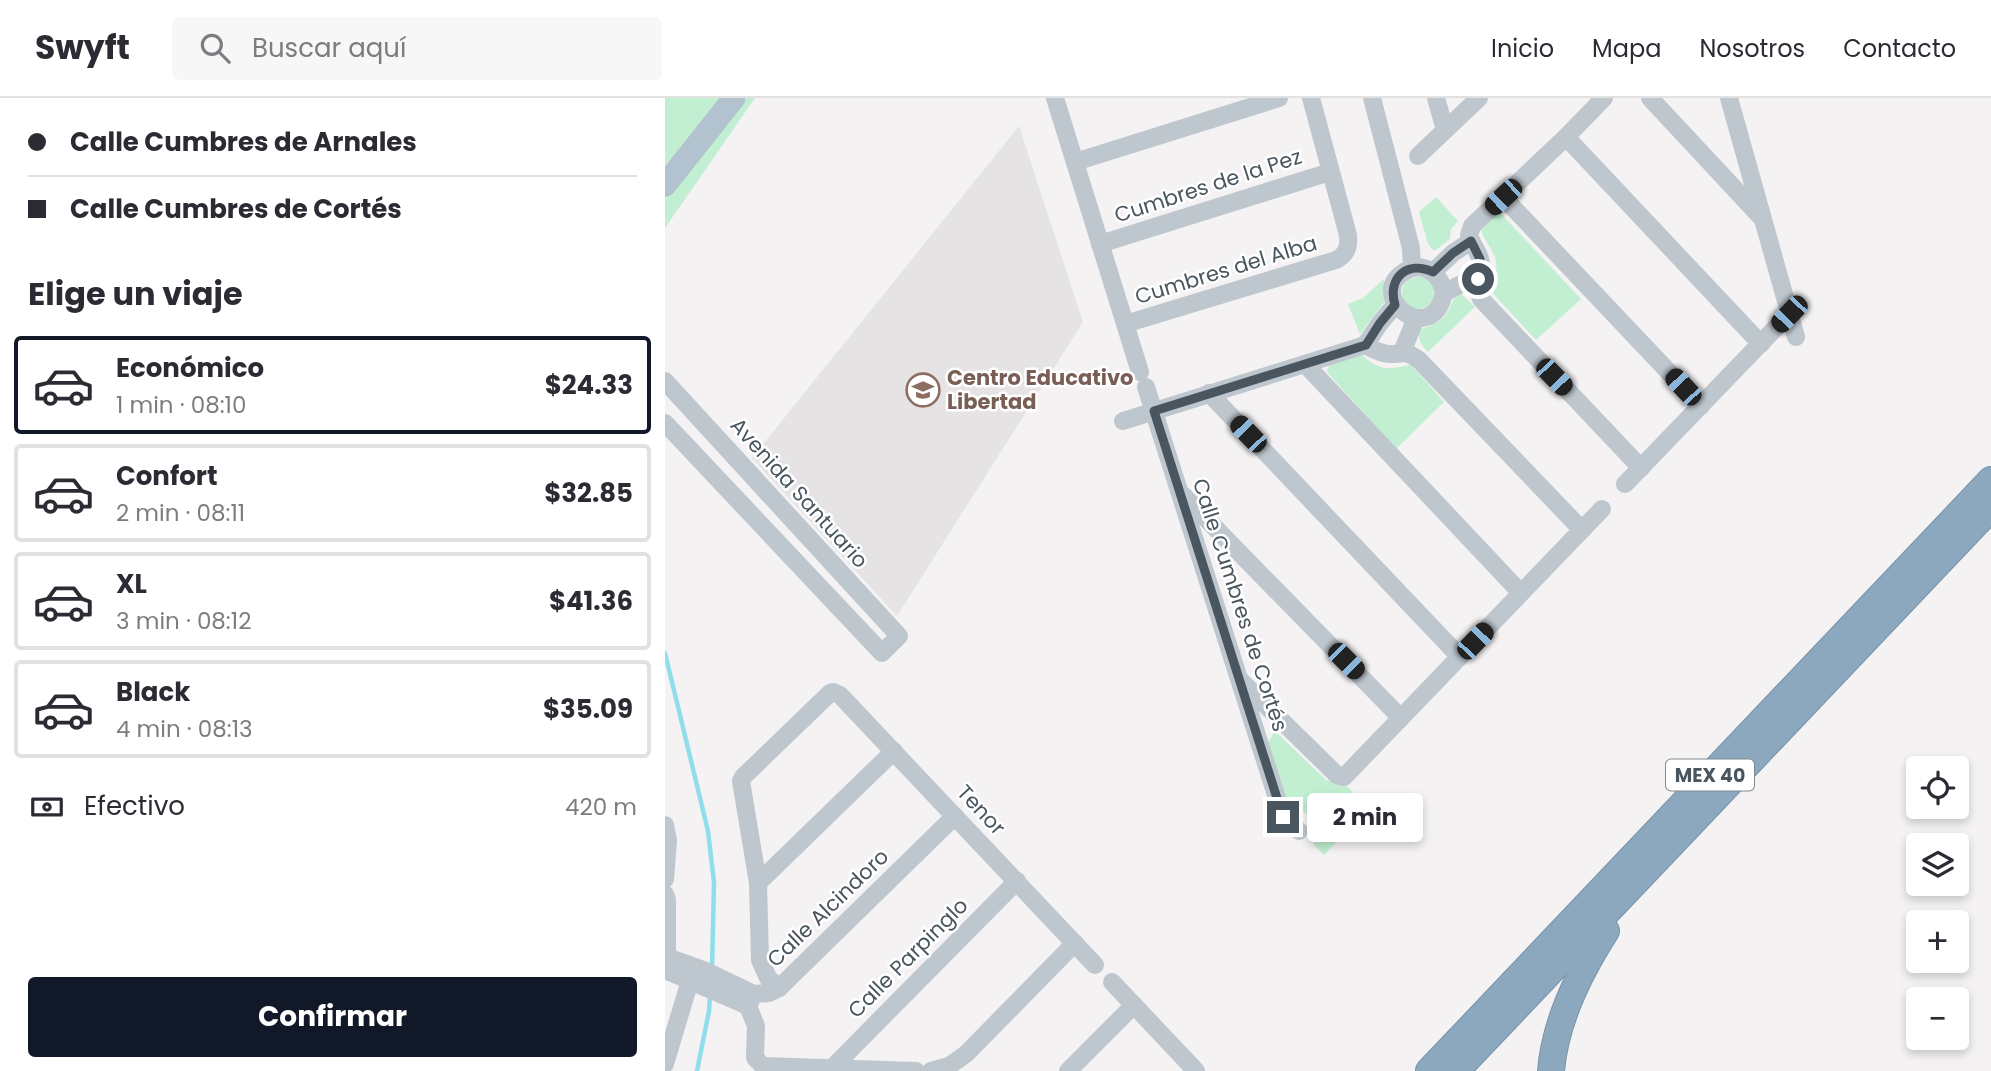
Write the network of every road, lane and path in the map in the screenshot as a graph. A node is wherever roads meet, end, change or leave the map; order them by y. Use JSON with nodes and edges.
{"nodes":[{"id":1,"x":734,"y":98,"type":"edge"},
{"id":2,"x":1055,"y":98,"type":"edge"},
{"id":3,"x":1279,"y":98,"type":"edge"},
{"id":4,"x":1311,"y":98,"type":"edge"},
{"id":5,"x":1372,"y":98,"type":"edge"},
{"id":6,"x":1436,"y":98,"type":"edge"},
{"id":7,"x":1479,"y":98,"type":"edge"},
{"id":8,"x":1604,"y":98,"type":"edge"},
{"id":9,"x":1650,"y":98,"type":"edge"},
{"id":10,"x":1729,"y":98,"type":"edge"},
{"id":11,"x":1445,"y":130,"type":"junction"},
{"id":12,"x":1566,"y":137,"type":"junction"},
{"id":13,"x":1418,"y":156,"type":"dead end"},
{"id":14,"x":1075,"y":162,"type":"junction"},
{"id":15,"x":1330,"y":172,"type":"junction"},
{"id":16,"x":665,"y":185,"type":"edge"},
{"id":17,"x":1503,"y":197,"type":"junction"},
{"id":18,"x":1762,"y":219,"type":"junction"},
{"id":19,"x":1471,"y":241,"type":"junction"},
{"id":20,"x":1100,"y":244,"type":"junction"},
{"id":21,"x":1412,"y":268,"type":"junction"},
{"id":22,"x":1433,"y":272,"type":"junction"},
{"id":23,"x":1478,"y":279,"type":"junction"},
{"id":24,"x":1444,"y":293,"type":"junction"},
{"id":25,"x":1395,"y":305,"type":"junction"},
{"id":26,"x":1789,"y":314,"type":"junction"},
{"id":27,"x":1416,"y":318,"type":"junction"},
{"id":28,"x":1125,"y":324,"type":"junction"},
{"id":29,"x":1796,"y":337,"type":"dead end"},
{"id":30,"x":1761,"y":344,"type":"junction"},
{"id":31,"x":1366,"y":345,"type":"junction"},
{"id":32,"x":1402,"y":352,"type":"junction"},
{"id":33,"x":1305,"y":364,"type":"junction"},
{"id":34,"x":1143,"y":379,"type":"joint"},
{"id":35,"x":665,"y":380,"type":"edge"},
{"id":36,"x":1209,"y":393,"type":"junction"},
{"id":37,"x":1701,"y":406,"type":"junction"},
{"id":38,"x":1154,"y":411,"type":"junction"},
{"id":39,"x":1123,"y":421,"type":"dead end"},
{"id":40,"x":665,"y":423,"type":"edge"},
{"id":41,"x":1641,"y":468,"type":"junction"},
{"id":42,"x":1991,"y":480,"type":"edge"},
{"id":43,"x":1626,"y":484,"type":"dead end"},
{"id":44,"x":1180,"y":492,"type":"junction"},
{"id":45,"x":1991,"y":508,"type":"edge"},
{"id":46,"x":1602,"y":509,"type":"dead end"},
{"id":47,"x":1582,"y":530,"type":"junction"},
{"id":48,"x":1521,"y":593,"type":"junction"},
{"id":49,"x":1460,"y":657,"type":"junction"},
{"id":50,"x":1241,"y":681,"type":"junction"},
{"id":51,"x":1401,"y":718,"type":"junction"},
{"id":52,"x":894,"y":751,"type":"junction"},
{"id":53,"x":955,"y":816,"type":"junction"},
{"id":54,"x":665,"y":825,"type":"edge"},
{"id":55,"x":1299,"y":831,"type":"dead end"},
{"id":56,"x":665,"y":879,"type":"edge"},
{"id":57,"x":1017,"y":881,"type":"junction"},
{"id":58,"x":1637,"y":882,"type":"junction"},
{"id":59,"x":758,"y":883,"type":"junction"},
{"id":60,"x":665,"y":894,"type":"edge"},
{"id":61,"x":1075,"y":943,"type":"junction"},
{"id":62,"x":666,"y":963,"type":"edge"},
{"id":63,"x":1095,"y":965,"type":"dead end"},
{"id":64,"x":698,"y":976,"type":"junction"},
{"id":65,"x":1112,"y":982,"type":"dead end"},
{"id":66,"x":779,"y":988,"type":"junction"},
{"id":67,"x":751,"y":1000,"type":"junction"},
{"id":68,"x":1134,"y":1005,"type":"junction"},
{"id":69,"x":665,"y":1064,"type":"edge"},
{"id":70,"x":832,"y":1068,"type":"junction"},
{"id":71,"x":1193,"y":1070,"type":"edge"},
{"id":72,"x":916,"y":1071,"type":"edge"},
{"id":73,"x":931,"y":1071,"type":"edge"},
{"id":74,"x":1068,"y":1071,"type":"edge"},
{"id":75,"x":1429,"y":1071,"type":"edge"},
{"id":76,"x":1456,"y":1071,"type":"edge"},
{"id":77,"x":1551,"y":1071,"type":"edge"}],
"edges":[{"from":1,"to":16,"type":"main road"},
{"from":2,"to":14,"type":"street","name":"Cumbres del Alba"},
{"from":3,"to":14,"type":"street"},
{"from":4,"to":15,"type":"street","name":"Cumbres del Alba"},
{"from":5,"to":21,"type":"street"},
{"from":6,"to":11,"type":"street"},
{"from":7,"to":11,"type":"street"},
{"from":8,"to":12,"type":"street"},
{"from":9,"to":18,"type":"street"},
{"from":10,"to":18,"type":"street"},
{"from":11,"to":13,"type":"street"},
{"from":12,"to":17,"type":"street"},
{"from":12,"to":30,"type":"street"},
{"from":14,"to":20,"type":"street","name":"Cumbres del Alba"},
{"from":15,"to":20,"type":"street","name":"Cumbres de la Pez"},
{"from":15,"to":28,"type":"street","name":"Cumbres del Alba"},
{"from":17,"to":19,"type":"street"},
{"from":17,"to":37,"type":"street"},
{"from":18,"to":26,"type":"street"},
{"from":19,"to":22,"type":"street"},
{"from":19,"to":23,"type":"street"},
{"from":20,"to":28,"type":"street","name":"Cumbres del Alba"},
{"from":21,"to":22,"type":"street"},
{"from":21,"to":25,"type":"street"},
{"from":22,"to":24,"type":"street"},
{"from":23,"to":24,"type":"street"},
{"from":23,"to":41,"type":"street"},
{"from":24,"to":27,"type":"street"},
{"from":25,"to":27,"type":"street"},
{"from":25,"to":31,"type":"street"},
{"from":26,"to":29,"type":"street"},
{"from":26,"to":30,"type":"street"},
{"from":27,"to":32,"type":"street"},
{"from":28,"to":34,"type":"street","name":"Cumbres del Alba"},
{"from":30,"to":37,"type":"street"},
{"from":31,"to":32,"type":"street"},
{"from":31,"to":33,"type":"street"},
{"from":32,"to":47,"type":"street"},
{"from":33,"to":36,"type":"street"},
{"from":33,"to":48,"type":"street"},
{"from":34,"to":38,"type":"street","name":"Calle Cumbres de Cortés"},
{"from":35,"to":40,"type":"street","name":"Avenida Santuario"},
{"from":36,"to":38,"type":"street"},
{"from":36,"to":49,"type":"street"},
{"from":37,"to":41,"type":"street"},
{"from":38,"to":39,"type":"street"},
{"from":38,"to":44,"type":"street","name":"Calle Cumbres de Cortés"},
{"from":41,"to":43,"type":"street"},
{"from":42,"to":75,"type":"highway","number":"MEX 40"},
{"from":44,"to":50,"type":"street","name":"Calle Cumbres de Cortés"},
{"from":44,"to":51,"type":"street"},
{"from":45,"to":58,"type":"highway","number":"MEX 40"},
{"from":46,"to":47,"type":"street"},
{"from":47,"to":48,"type":"street"},
{"from":48,"to":49,"type":"street"},
{"from":49,"to":51,"type":"street"},
{"from":50,"to":51,"type":"street"},
{"from":50,"to":55,"type":"street","name":"Calle Cumbres de Cortés"},
{"from":52,"to":53,"type":"street","name":"Tenor"},
{"from":52,"to":59,"type":"street"},
{"from":52,"to":59,"type":"street","name":"Tenor"},
{"from":53,"to":57,"type":"street","name":"Tenor"},
{"from":53,"to":66,"type":"street","name":"Calle Alcindoro"},
{"from":54,"to":56,"type":"street"},
{"from":57,"to":61,"type":"street","name":"Tenor"},
{"from":57,"to":70,"type":"street","name":"Calle Parpinglo"},
{"from":58,"to":76,"type":"highway","number":"MEX 40"},
{"from":58,"to":77,"type":"highway"},
{"from":59,"to":66,"type":"street"},
{"from":60,"to":62,"type":"street"},
{"from":61,"to":63,"type":"street","name":"Tenor"},
{"from":61,"to":73,"type":"street"},
{"from":62,"to":64,"type":"street"},
{"from":64,"to":67,"type":"street"},
{"from":64,"to":69,"type":"street"},
{"from":65,"to":68,"type":"street"},
{"from":66,"to":67,"type":"street","name":"Calle Alcindoro"},
{"from":67,"to":70,"type":"street"},
{"from":68,"to":71,"type":"street"},
{"from":68,"to":74,"type":"street"},
{"from":70,"to":72,"type":"street"}]}
